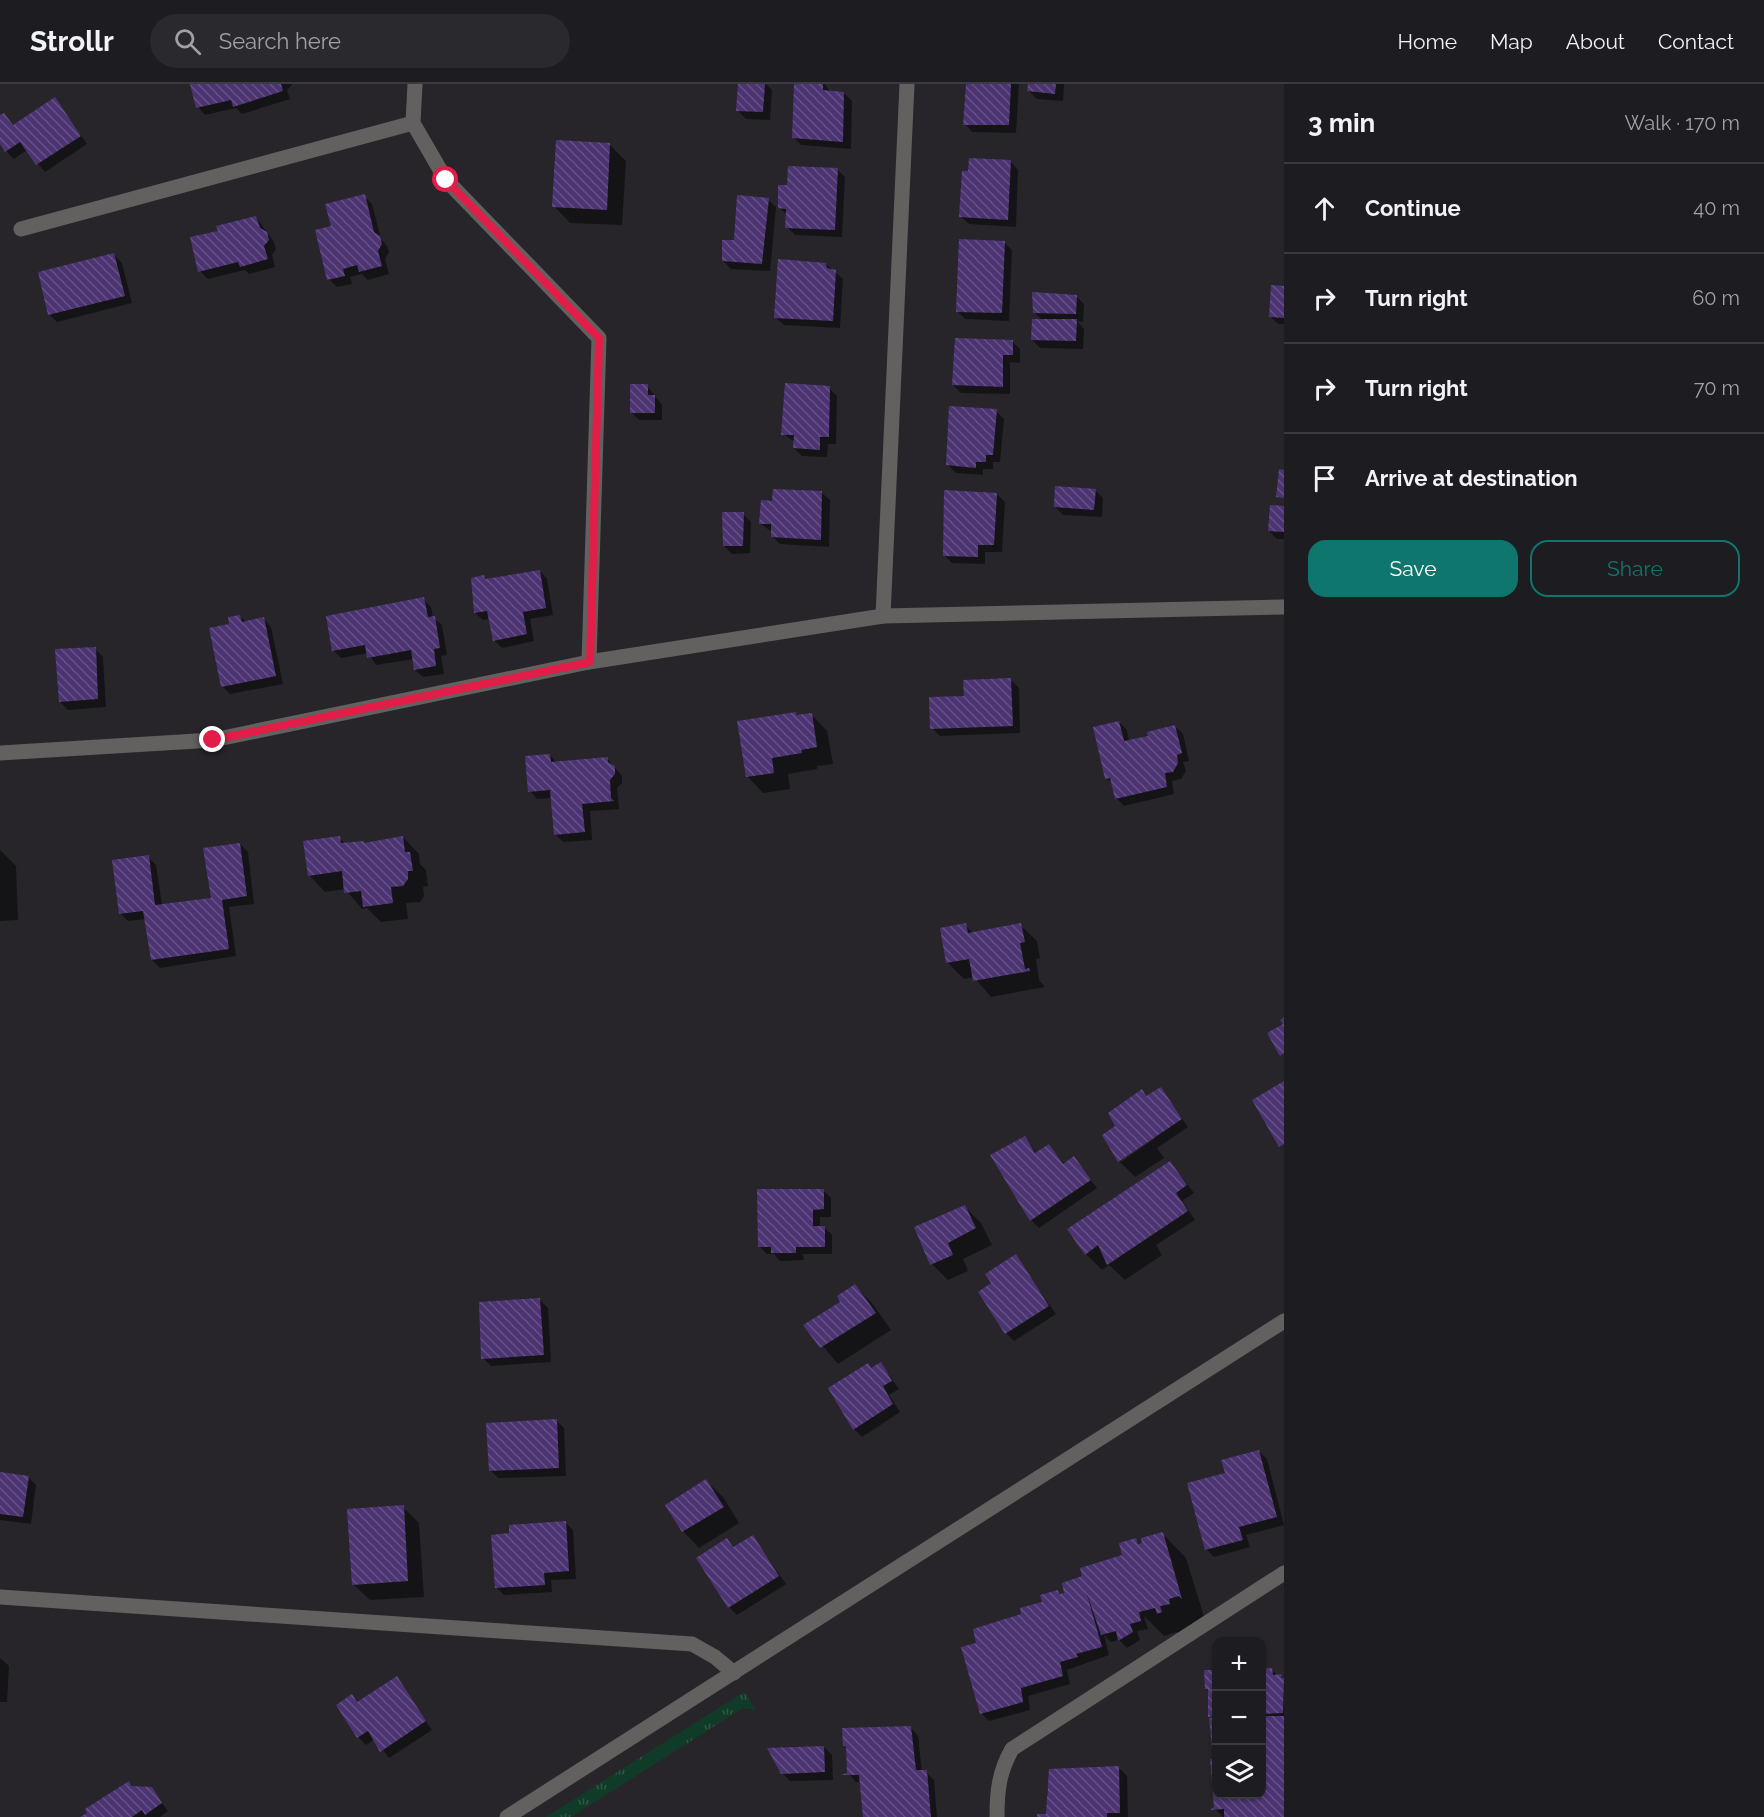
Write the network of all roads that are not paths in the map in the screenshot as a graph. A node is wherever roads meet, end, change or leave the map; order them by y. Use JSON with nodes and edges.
{"nodes":[{"id":1,"x":415,"y":84,"type":"edge"},
{"id":2,"x":907,"y":84,"type":"edge"},
{"id":3,"x":413,"y":123,"type":"junction"},
{"id":4,"x":21,"y":229,"type":"dead end"},
{"id":5,"x":1284,"y":607,"type":"edge"},
{"id":6,"x":883,"y":616,"type":"junction"},
{"id":7,"x":590,"y":662,"type":"junction"},
{"id":8,"x":0,"y":753,"type":"edge"},
{"id":9,"x":1284,"y":1321,"type":"edge"},
{"id":10,"x":1284,"y":1573,"type":"edge"},
{"id":11,"x":0,"y":1597,"type":"edge"},
{"id":12,"x":734,"y":1672,"type":"junction"},
{"id":13,"x":507,"y":1817,"type":"edge"},
{"id":14,"x":997,"y":1817,"type":"edge"}],
"edges":[{"from":1,"to":3,"type":"street"},
{"from":2,"to":6,"type":"street"},
{"from":3,"to":4,"type":"street"},
{"from":3,"to":7,"type":"street"},
{"from":5,"to":6,"type":"street"},
{"from":6,"to":7,"type":"street"},
{"from":7,"to":8,"type":"street"},
{"from":9,"to":12,"type":"street"},
{"from":10,"to":14,"type":"street"},
{"from":11,"to":12,"type":"street"},
{"from":12,"to":13,"type":"street"}]}
